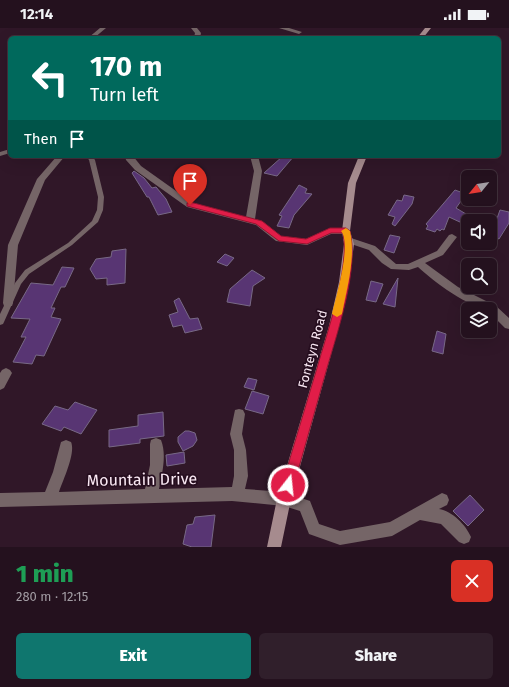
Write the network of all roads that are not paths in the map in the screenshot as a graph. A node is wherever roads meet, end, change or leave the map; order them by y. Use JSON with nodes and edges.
{"nodes":[{"id":1,"x":103,"y":28,"type":"edge"},
{"id":2,"x":282,"y":28,"type":"edge"},
{"id":3,"x":428,"y":28,"type":"edge"},
{"id":4,"x":299,"y":32,"type":"dead end"},
{"id":5,"x":93,"y":36,"type":"edge"},
{"id":6,"x":422,"y":36,"type":"edge"},
{"id":7,"x":59,"y":158,"type":"edge"},
{"id":8,"x":90,"y":158,"type":"edge"},
{"id":9,"x":128,"y":158,"type":"edge"},
{"id":10,"x":255,"y":158,"type":"edge"},
{"id":11,"x":362,"y":158,"type":"edge"},
{"id":12,"x":250,"y":221,"type":"junction"},
{"id":13,"x":347,"y":235,"type":"junction"},
{"id":14,"x":452,"y":237,"type":"dead end"},
{"id":15,"x":420,"y":263,"type":"junction"},
{"id":16,"x":8,"y":303,"type":"junction"},
{"id":17,"x":0,"y":322,"type":"edge"},
{"id":18,"x":509,"y":325,"type":"edge"},
{"id":19,"x":6,"y":373,"type":"dead end"},
{"id":20,"x":0,"y":385,"type":"edge"},
{"id":21,"x":239,"y":414,"type":"dead end"},
{"id":22,"x":156,"y":444,"type":"dead end"},
{"id":23,"x":66,"y":446,"type":"dead end"},
{"id":24,"x":237,"y":494,"type":"junction"},
{"id":25,"x":151,"y":496,"type":"junction"},
{"id":26,"x":49,"y":498,"type":"junction"},
{"id":27,"x":0,"y":500,"type":"edge"},
{"id":28,"x":284,"y":500,"type":"junction"},
{"id":29,"x":442,"y":500,"type":"dead end"},
{"id":30,"x":418,"y":513,"type":"junction"},
{"id":31,"x":464,"y":537,"type":"dead end"},
{"id":32,"x":274,"y":547,"type":"edge"}],
"edges":[{"from":1,"to":5,"type":"street"},
{"from":2,"to":4,"type":"street"},
{"from":3,"to":6,"type":"street"},
{"from":7,"to":16,"type":"street"},
{"from":8,"to":16,"type":"lane"},
{"from":9,"to":12,"type":"street"},
{"from":10,"to":12,"type":"street"},
{"from":11,"to":13,"type":"street","name":"Fonteyn Road"},
{"from":12,"to":13,"type":"street"},
{"from":13,"to":15,"type":"street"},
{"from":13,"to":28,"type":"street","name":"Fonteyn Road"},
{"from":14,"to":15,"type":"street"},
{"from":15,"to":18,"type":"street"},
{"from":16,"to":17,"type":"lane"},
{"from":19,"to":20,"type":"street"},
{"from":21,"to":24,"type":"street"},
{"from":22,"to":25,"type":"street"},
{"from":23,"to":26,"type":"street"},
{"from":24,"to":25,"type":"street","name":"Mountain Drive"},
{"from":24,"to":28,"type":"street","name":"Mountain Drive"},
{"from":25,"to":26,"type":"street","name":"Mountain Drive"},
{"from":26,"to":27,"type":"street","name":"Mountain Drive"},
{"from":28,"to":30,"type":"street","name":"Mountain Drive"},
{"from":28,"to":32,"type":"street","name":"Fonteyn Road"},
{"from":29,"to":30,"type":"street"},
{"from":30,"to":31,"type":"street"}]}
